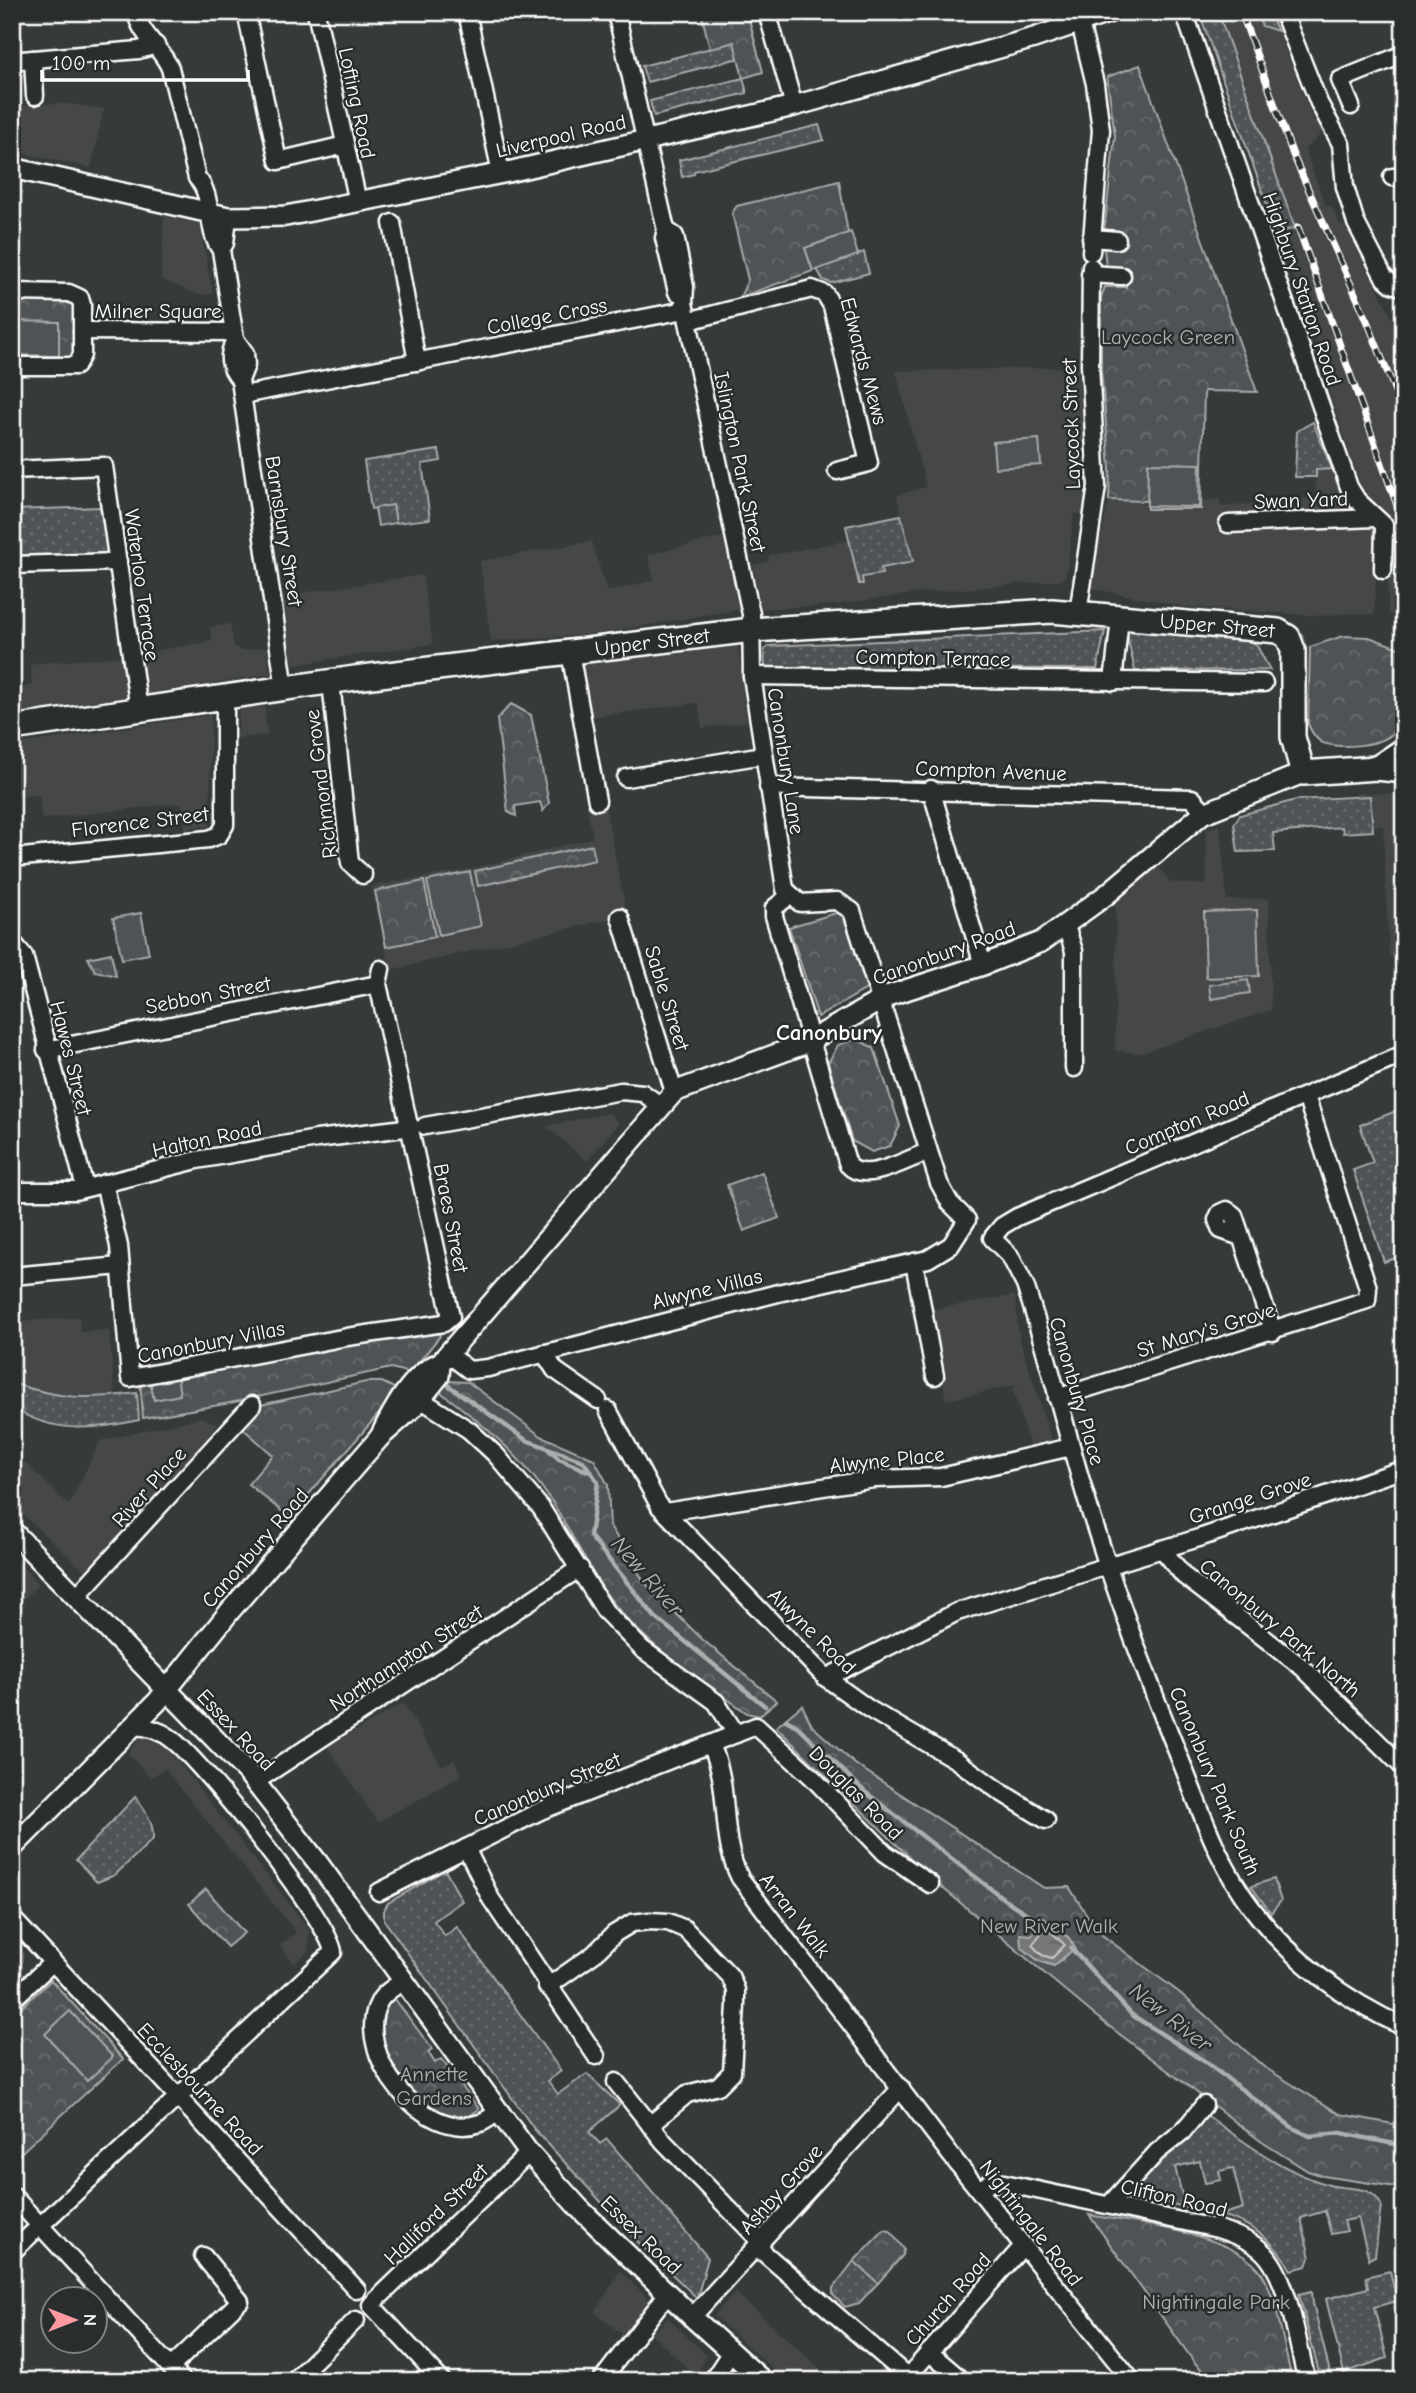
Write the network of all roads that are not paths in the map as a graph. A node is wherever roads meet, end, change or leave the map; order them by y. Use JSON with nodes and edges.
{"nodes":[{"id":1,"x":136,"y":12,"type":"edge"},
{"id":2,"x":246,"y":12,"type":"edge"},
{"id":3,"x":316,"y":12,"type":"edge"},
{"id":4,"x":467,"y":12,"type":"edge"},
{"id":5,"x":616,"y":12,"type":"edge"},
{"id":6,"x":767,"y":12,"type":"edge"},
{"id":7,"x":1111,"y":12,"type":"edge"},
{"id":8,"x":1184,"y":12,"type":"edge"},
{"id":9,"x":1283,"y":12,"type":"edge"},
{"id":10,"x":1069,"y":21,"type":"edge"},
{"id":11,"x":156,"y":45,"type":"junction"},
{"id":12,"x":1404,"y":54,"type":"edge"},
{"id":13,"x":36,"y":96,"type":"dead end"},
{"id":14,"x":794,"y":106,"type":"junction"},
{"id":15,"x":1351,"y":106,"type":"dead end"},
{"id":16,"x":646,"y":140,"type":"junction"},
{"id":17,"x":345,"y":145,"type":"junction"},
{"id":18,"x":12,"y":168,"type":"edge"},
{"id":19,"x":501,"y":173,"type":"junction"},
{"id":20,"x":358,"y":202,"type":"junction"},
{"id":21,"x":219,"y":214,"type":"junction"},
{"id":22,"x":392,"y":223,"type":"dead end"},
{"id":23,"x":1117,"y":240,"type":"dead end"},
{"id":24,"x":1091,"y":258,"type":"junction"},
{"id":25,"x":1122,"y":276,"type":"dead end"},
{"id":26,"x":1404,"y":288,"type":"edge"},
{"id":27,"x":12,"y":292,"type":"edge"},
{"id":28,"x":686,"y":312,"type":"junction"},
{"id":29,"x":82,"y":331,"type":"junction"},
{"id":30,"x":234,"y":336,"type":"junction"},
{"id":31,"x":417,"y":362,"type":"junction"},
{"id":32,"x":12,"y":366,"type":"edge"},
{"id":33,"x":241,"y":387,"type":"junction"},
{"id":34,"x":12,"y":470,"type":"edge"},
{"id":35,"x":836,"y":471,"type":"dead end"},
{"id":36,"x":1375,"y":518,"type":"junction"},
{"id":37,"x":1228,"y":524,"type":"dead end"},
{"id":38,"x":118,"y":562,"type":"junction"},
{"id":39,"x":12,"y":565,"type":"edge"},
{"id":40,"x":1383,"y":570,"type":"dead end"},
{"id":41,"x":1078,"y":613,"type":"junction"},
{"id":42,"x":1120,"y":618,"type":"junction"},
{"id":43,"x":752,"y":630,"type":"junction"},
{"id":44,"x":570,"y":652,"type":"junction"},
{"id":45,"x":752,"y":676,"type":"junction"},
{"id":46,"x":331,"y":682,"type":"junction"},
{"id":47,"x":1113,"y":682,"type":"junction"},
{"id":48,"x":1264,"y":683,"type":"dead end"},
{"id":49,"x":285,"y":689,"type":"junction"},
{"id":50,"x":225,"y":697,"type":"junction"},
{"id":51,"x":139,"y":710,"type":"junction"},
{"id":52,"x":12,"y":728,"type":"edge"},
{"id":53,"x":1404,"y":750,"type":"edge"},
{"id":54,"x":763,"y":755,"type":"junction"},
{"id":55,"x":1377,"y":768,"type":"junction"},
{"id":56,"x":1404,"y":771,"type":"edge"},
{"id":57,"x":1303,"y":773,"type":"junction"},
{"id":58,"x":626,"y":778,"type":"dead end"},
{"id":59,"x":768,"y":787,"type":"junction"},
{"id":60,"x":931,"y":789,"type":"junction"},
{"id":61,"x":597,"y":801,"type":"dead end"},
{"id":62,"x":1205,"y":812,"type":"junction"},
{"id":63,"x":12,"y":858,"type":"edge"},
{"id":64,"x":363,"y":875,"type":"dead end"},
{"id":65,"x":789,"y":896,"type":"junction"},
{"id":66,"x":620,"y":917,"type":"dead end"},
{"id":67,"x":1066,"y":926,"type":"junction"},
{"id":68,"x":13,"y":940,"type":"edge"},
{"id":69,"x":983,"y":965,"type":"junction"},
{"id":70,"x":878,"y":999,"type":"junction"},
{"id":71,"x":811,"y":1041,"type":"junction"},
{"id":72,"x":47,"y":1050,"type":"junction"},
{"id":73,"x":1404,"y":1054,"type":"edge"},
{"id":74,"x":1074,"y":1068,"type":"dead end"},
{"id":75,"x":1306,"y":1096,"type":"junction"},
{"id":76,"x":667,"y":1099,"type":"junction"},
{"id":77,"x":418,"y":1126,"type":"junction"},
{"id":78,"x":928,"y":1152,"type":"junction"},
{"id":79,"x":104,"y":1183,"type":"junction"},
{"id":80,"x":85,"y":1188,"type":"junction"},
{"id":81,"x":12,"y":1191,"type":"edge"},
{"id":82,"x":1241,"y":1237,"type":"dead end"},
{"id":83,"x":992,"y":1238,"type":"joint"},
{"id":84,"x":914,"y":1262,"type":"junction"},
{"id":85,"x":120,"y":1266,"type":"junction"},
{"id":86,"x":12,"y":1276,"type":"edge"},
{"id":87,"x":451,"y":1317,"type":"joint"},
{"id":88,"x":1273,"y":1332,"type":"junction"},
{"id":89,"x":544,"y":1353,"type":"junction"},
{"id":90,"x":444,"y":1359,"type":"junction"},
{"id":91,"x":935,"y":1376,"type":"dead end"},
{"id":92,"x":1057,"y":1398,"type":"junction"},
{"id":93,"x":420,"y":1399,"type":"junction"},
{"id":94,"x":252,"y":1405,"type":"dead end"},
{"id":95,"x":380,"y":1437,"type":"junction"},
{"id":96,"x":1071,"y":1447,"type":"junction"},
{"id":97,"x":1404,"y":1469,"type":"edge"},
{"id":98,"x":665,"y":1512,"type":"junction"},
{"id":99,"x":12,"y":1531,"type":"edge"},
{"id":100,"x":1162,"y":1549,"type":"junction"},
{"id":101,"x":1108,"y":1564,"type":"junction"},
{"id":102,"x":580,"y":1568,"type":"junction"},
{"id":103,"x":76,"y":1597,"type":"junction"},
{"id":104,"x":826,"y":1678,"type":"junction"},
{"id":105,"x":167,"y":1690,"type":"junction"},
{"id":106,"x":134,"y":1726,"type":"junction"},
{"id":107,"x":756,"y":1726,"type":"joint"},
{"id":108,"x":736,"y":1734,"type":"junction"},
{"id":109,"x":711,"y":1745,"type":"junction"},
{"id":110,"x":1404,"y":1768,"type":"edge"},
{"id":111,"x":255,"y":1782,"type":"junction"},
{"id":112,"x":1046,"y":1820,"type":"dead end"},
{"id":113,"x":466,"y":1847,"type":"junction"},
{"id":114,"x":12,"y":1848,"type":"edge"},
{"id":115,"x":930,"y":1884,"type":"dead end"},
{"id":116,"x":379,"y":1892,"type":"dead end"},
{"id":117,"x":12,"y":1917,"type":"edge"},
{"id":118,"x":53,"y":1962,"type":"junction"},
{"id":119,"x":403,"y":1981,"type":"junction"},
{"id":120,"x":547,"y":1987,"type":"junction"},
{"id":121,"x":12,"y":2000,"type":"edge"},
{"id":122,"x":1404,"y":2027,"type":"edge"},
{"id":123,"x":596,"y":2056,"type":"dead end"},
{"id":124,"x":616,"y":2082,"type":"dead end"},
{"id":125,"x":901,"y":2088,"type":"junction"},
{"id":126,"x":179,"y":2098,"type":"junction"},
{"id":127,"x":1203,"y":2105,"type":"dead end"},
{"id":128,"x":498,"y":2112,"type":"junction"},
{"id":129,"x":650,"y":2125,"type":"junction"},
{"id":130,"x":529,"y":2153,"type":"junction"},
{"id":131,"x":979,"y":2190,"type":"junction"},
{"id":132,"x":12,"y":2195,"type":"edge"},
{"id":133,"x":1109,"y":2204,"type":"junction"},
{"id":134,"x":41,"y":2225,"type":"junction"},
{"id":135,"x":760,"y":2245,"type":"junction"},
{"id":136,"x":1023,"y":2246,"type":"junction"},
{"id":137,"x":12,"y":2252,"type":"edge"},
{"id":138,"x":203,"y":2256,"type":"dead end"},
{"id":139,"x":357,"y":2290,"type":"dead end"},
{"id":140,"x":668,"y":2293,"type":"junction"},
{"id":141,"x":692,"y":2317,"type":"junction"},
{"id":142,"x":356,"y":2320,"type":"dead end"},
{"id":143,"x":731,"y":2352,"type":"junction"},
{"id":144,"x":929,"y":2352,"type":"junction"},
{"id":145,"x":171,"y":2367,"type":"junction"},
{"id":146,"x":906,"y":2379,"type":"edge"},
{"id":147,"x":183,"y":2381,"type":"edge"},
{"id":148,"x":293,"y":2381,"type":"edge"},
{"id":149,"x":442,"y":2381,"type":"edge"},
{"id":150,"x":601,"y":2381,"type":"edge"},
{"id":151,"x":712,"y":2381,"type":"edge"},
{"id":152,"x":763,"y":2381,"type":"edge"},
{"id":153,"x":963,"y":2381,"type":"edge"},
{"id":154,"x":1132,"y":2381,"type":"edge"},
{"id":155,"x":1307,"y":2381,"type":"edge"}],
"edges":[{"from":1,"to":11,"type":"street"},
{"from":2,"to":17,"type":"street"},
{"from":3,"to":17,"type":"street","name":"Lofting Road"},
{"from":4,"to":19,"type":"street"},
{"from":5,"to":16,"type":"street","name":"Islington Park Street"},
{"from":6,"to":14,"type":"street"},
{"from":7,"to":10,"type":"main road","name":"Liverpool Road"},
{"from":8,"to":36,"type":"street","name":"Highbury Station Road"},
{"from":9,"to":26,"type":"street"},
{"from":10,"to":14,"type":"main road","name":"Liverpool Road"},
{"from":10,"to":24,"type":"street","name":"Laycock Street"},
{"from":11,"to":13,"type":"street"},
{"from":11,"to":21,"type":"street"},
{"from":12,"to":15,"type":"street"},
{"from":14,"to":16,"type":"main road","name":"Liverpool Road"},
{"from":16,"to":19,"type":"main road","name":"Liverpool Road"},
{"from":16,"to":28,"type":"street","name":"Islington Park Street"},
{"from":17,"to":20,"type":"street","name":"Lofting Road"},
{"from":18,"to":21,"type":"main road","name":"Liverpool Road"},
{"from":19,"to":20,"type":"main road","name":"Liverpool Road"},
{"from":20,"to":21,"type":"main road","name":"Liverpool Road"},
{"from":21,"to":30,"type":"street","name":"Barnsbury Street"},
{"from":22,"to":31,"type":"street"},
{"from":23,"to":24,"type":"street"},
{"from":24,"to":25,"type":"street"},
{"from":24,"to":41,"type":"street","name":"Laycock Street"},
{"from":27,"to":29,"type":"street","name":"Milner Square"},
{"from":28,"to":31,"type":"street","name":"College Cross"},
{"from":28,"to":35,"type":"street","name":"Edwards Mews"},
{"from":28,"to":43,"type":"street","name":"Islington Park Street"},
{"from":29,"to":30,"type":"street","name":"Milner Square"},
{"from":29,"to":32,"type":"street","name":"Milner Square"},
{"from":30,"to":33,"type":"street","name":"Barnsbury Street"},
{"from":31,"to":33,"type":"street","name":"College Cross"},
{"from":33,"to":49,"type":"street","name":"Barnsbury Street"},
{"from":34,"to":38,"type":"street","name":"Waterloo Terrace"},
{"from":36,"to":37,"type":"street","name":"Swan Yard"},
{"from":36,"to":40,"type":"street","name":"Highbury Station Road"},
{"from":38,"to":39,"type":"street"},
{"from":38,"to":51,"type":"street","name":"Waterloo Terrace"},
{"from":41,"to":42,"type":"highway","name":"Upper Street"},
{"from":41,"to":43,"type":"highway","name":"Upper Street"},
{"from":42,"to":47,"type":"street"},
{"from":42,"to":57,"type":"highway","name":"Upper Street"},
{"from":43,"to":44,"type":"highway","name":"Upper Street"},
{"from":43,"to":45,"type":"street","name":"Canonbury Lane"},
{"from":44,"to":46,"type":"highway","name":"Upper Street"},
{"from":44,"to":61,"type":"street"},
{"from":45,"to":47,"type":"street","name":"Compton Terrace"},
{"from":45,"to":54,"type":"street","name":"Canonbury Lane"},
{"from":46,"to":49,"type":"highway","name":"Upper Street"},
{"from":46,"to":64,"type":"street","name":"Richmond Grove"},
{"from":47,"to":48,"type":"street","name":"Compton Terrace"},
{"from":49,"to":50,"type":"highway","name":"Upper Street"},
{"from":50,"to":51,"type":"highway","name":"Upper Street"},
{"from":50,"to":63,"type":"street","name":"Florence Street"},
{"from":51,"to":52,"type":"highway","name":"Upper Street"},
{"from":53,"to":55,"type":"highway"},
{"from":54,"to":58,"type":"street"},
{"from":54,"to":59,"type":"street","name":"Canonbury Lane"},
{"from":55,"to":56,"type":"highway"},
{"from":55,"to":57,"type":"highway"},
{"from":57,"to":62,"type":"main road","name":"Canonbury Road"},
{"from":59,"to":60,"type":"street","name":"Compton Avenue"},
{"from":59,"to":65,"type":"street","name":"Canonbury Lane"},
{"from":60,"to":62,"type":"street","name":"Compton Avenue"},
{"from":60,"to":69,"type":"street"},
{"from":62,"to":67,"type":"main road","name":"Canonbury Road"},
{"from":65,"to":70,"type":"street"},
{"from":65,"to":71,"type":"street"},
{"from":66,"to":76,"type":"street","name":"Sable Street"},
{"from":67,"to":69,"type":"main road","name":"Canonbury Road"},
{"from":67,"to":74,"type":"street"},
{"from":68,"to":72,"type":"street","name":"Hawes Street"},
{"from":69,"to":70,"type":"main road","name":"Canonbury Road"},
{"from":70,"to":71,"type":"main road","name":"Canonbury Road"},
{"from":70,"to":78,"type":"street"},
{"from":71,"to":76,"type":"main road","name":"Canonbury Road"},
{"from":71,"to":78,"type":"street"},
{"from":72,"to":77,"type":"street","name":"Sebbon Street"},
{"from":72,"to":80,"type":"street","name":"Hawes Street"},
{"from":73,"to":75,"type":"street","name":"Compton Road"},
{"from":75,"to":83,"type":"street","name":"Compton Road"},
{"from":75,"to":88,"type":"street","name":"St Mary's Grove"},
{"from":76,"to":77,"type":"street","name":"Halton Road"},
{"from":76,"to":90,"type":"main road","name":"Canonbury Road"},
{"from":77,"to":79,"type":"street","name":"Halton Road"},
{"from":77,"to":87,"type":"street","name":"Braes Street"},
{"from":78,"to":84,"type":"street","name":"Alwyne Villas"},
{"from":79,"to":80,"type":"street","name":"Halton Road"},
{"from":79,"to":85,"type":"street","name":"Canonbury Villas"},
{"from":80,"to":81,"type":"street","name":"Halton Road"},
{"from":82,"to":88,"type":"street"},
{"from":83,"to":92,"type":"street","name":"Canonbury Place"},
{"from":84,"to":89,"type":"street","name":"Alwyne Villas"},
{"from":84,"to":91,"type":"street"},
{"from":85,"to":86,"type":"street"},
{"from":85,"to":87,"type":"street","name":"Canonbury Villas"},
{"from":88,"to":92,"type":"street","name":"St Mary's Grove"},
{"from":89,"to":90,"type":"street","name":"Alwyne Villas"},
{"from":89,"to":98,"type":"street","name":"Alwyne Road"},
{"from":90,"to":93,"type":"main road","name":"Canonbury Road"},
{"from":90,"to":95,"type":"main road","name":"Canonbury Road"},
{"from":92,"to":96,"type":"street","name":"Canonbury Place"},
{"from":93,"to":95,"type":"main road","name":"Canonbury Road"},
{"from":93,"to":102,"type":"street"},
{"from":94,"to":103,"type":"street","name":"River Place"},
{"from":95,"to":105,"type":"main road","name":"Canonbury Road"},
{"from":96,"to":98,"type":"street","name":"Alwyne Place"},
{"from":96,"to":101,"type":"street","name":"Canonbury Place"},
{"from":97,"to":100,"type":"street","name":"Grange Grove"},
{"from":98,"to":104,"type":"street","name":"Alwyne Road"},
{"from":99,"to":103,"type":"main road","name":"Essex Road"},
{"from":100,"to":101,"type":"street","name":"Grange Grove"},
{"from":100,"to":110,"type":"street","name":"Canonbury Park North"},
{"from":101,"to":104,"type":"street","name":"Grange Grove"},
{"from":101,"to":122,"type":"street","name":"Canonbury Park South"},
{"from":102,"to":108,"type":"street"},
{"from":102,"to":111,"type":"street","name":"Northampton Street"},
{"from":103,"to":105,"type":"main road","name":"Essex Road"},
{"from":104,"to":112,"type":"street","name":"Alwyne Road"},
{"from":105,"to":106,"type":"main road","name":"Canonbury Road"},
{"from":105,"to":111,"type":"main road","name":"Essex Road"},
{"from":106,"to":114,"type":"main road","name":"Canonbury Road"},
{"from":106,"to":126,"type":"street"},
{"from":107,"to":108,"type":"street","name":"Canonbury Street"},
{"from":107,"to":115,"type":"street","name":"Douglas Road"},
{"from":108,"to":109,"type":"street","name":"Canonbury Street"},
{"from":109,"to":113,"type":"street","name":"Canonbury Street"},
{"from":109,"to":125,"type":"street","name":"Arran Walk"},
{"from":111,"to":119,"type":"main road","name":"Essex Road"},
{"from":113,"to":116,"type":"street","name":"Canonbury Street"},
{"from":113,"to":120,"type":"street"},
{"from":117,"to":118,"type":"street","name":"Ecclesbourne Road"},
{"from":118,"to":121,"type":"street"},
{"from":118,"to":126,"type":"street","name":"Ecclesbourne Road"},
{"from":119,"to":128,"type":"main road","name":"Essex Road"},
{"from":119,"to":128,"type":"street"},
{"from":120,"to":123,"type":"street"},
{"from":120,"to":129,"type":"street"},
{"from":124,"to":129,"type":"street"},
{"from":125,"to":131,"type":"street","name":"Nightingale Road"},
{"from":125,"to":135,"type":"street","name":"Ashby Grove"},
{"from":126,"to":134,"type":"street"},
{"from":126,"to":139,"type":"street","name":"Ecclesbourne Road"},
{"from":127,"to":133,"type":"street"},
{"from":128,"to":130,"type":"main road","name":"Essex Road"},
{"from":129,"to":135,"type":"street"},
{"from":130,"to":140,"type":"main road","name":"Essex Road"},
{"from":130,"to":149,"type":"street","name":"Halliford Street"},
{"from":131,"to":133,"type":"street","name":"Clifton Road"},
{"from":131,"to":136,"type":"street","name":"Nightingale Road"},
{"from":132,"to":134,"type":"street"},
{"from":133,"to":155,"type":"street","name":"Clifton Road"},
{"from":134,"to":137,"type":"street"},
{"from":134,"to":145,"type":"street"},
{"from":135,"to":141,"type":"street","name":"Ashby Grove"},
{"from":135,"to":146,"type":"street"},
{"from":136,"to":144,"type":"street","name":"Church Road"},
{"from":136,"to":154,"type":"street","name":"Nightingale Road"},
{"from":138,"to":145,"type":"street"},
{"from":140,"to":141,"type":"main road","name":"Essex Road"},
{"from":140,"to":150,"type":"street"},
{"from":141,"to":143,"type":"main road","name":"Essex Road"},
{"from":142,"to":148,"type":"street"},
{"from":143,"to":151,"type":"street"},
{"from":143,"to":152,"type":"main road","name":"Essex Road"},
{"from":144,"to":146,"type":"street","name":"Church Road"},
{"from":144,"to":153,"type":"street"},
{"from":145,"to":147,"type":"street"}]}
